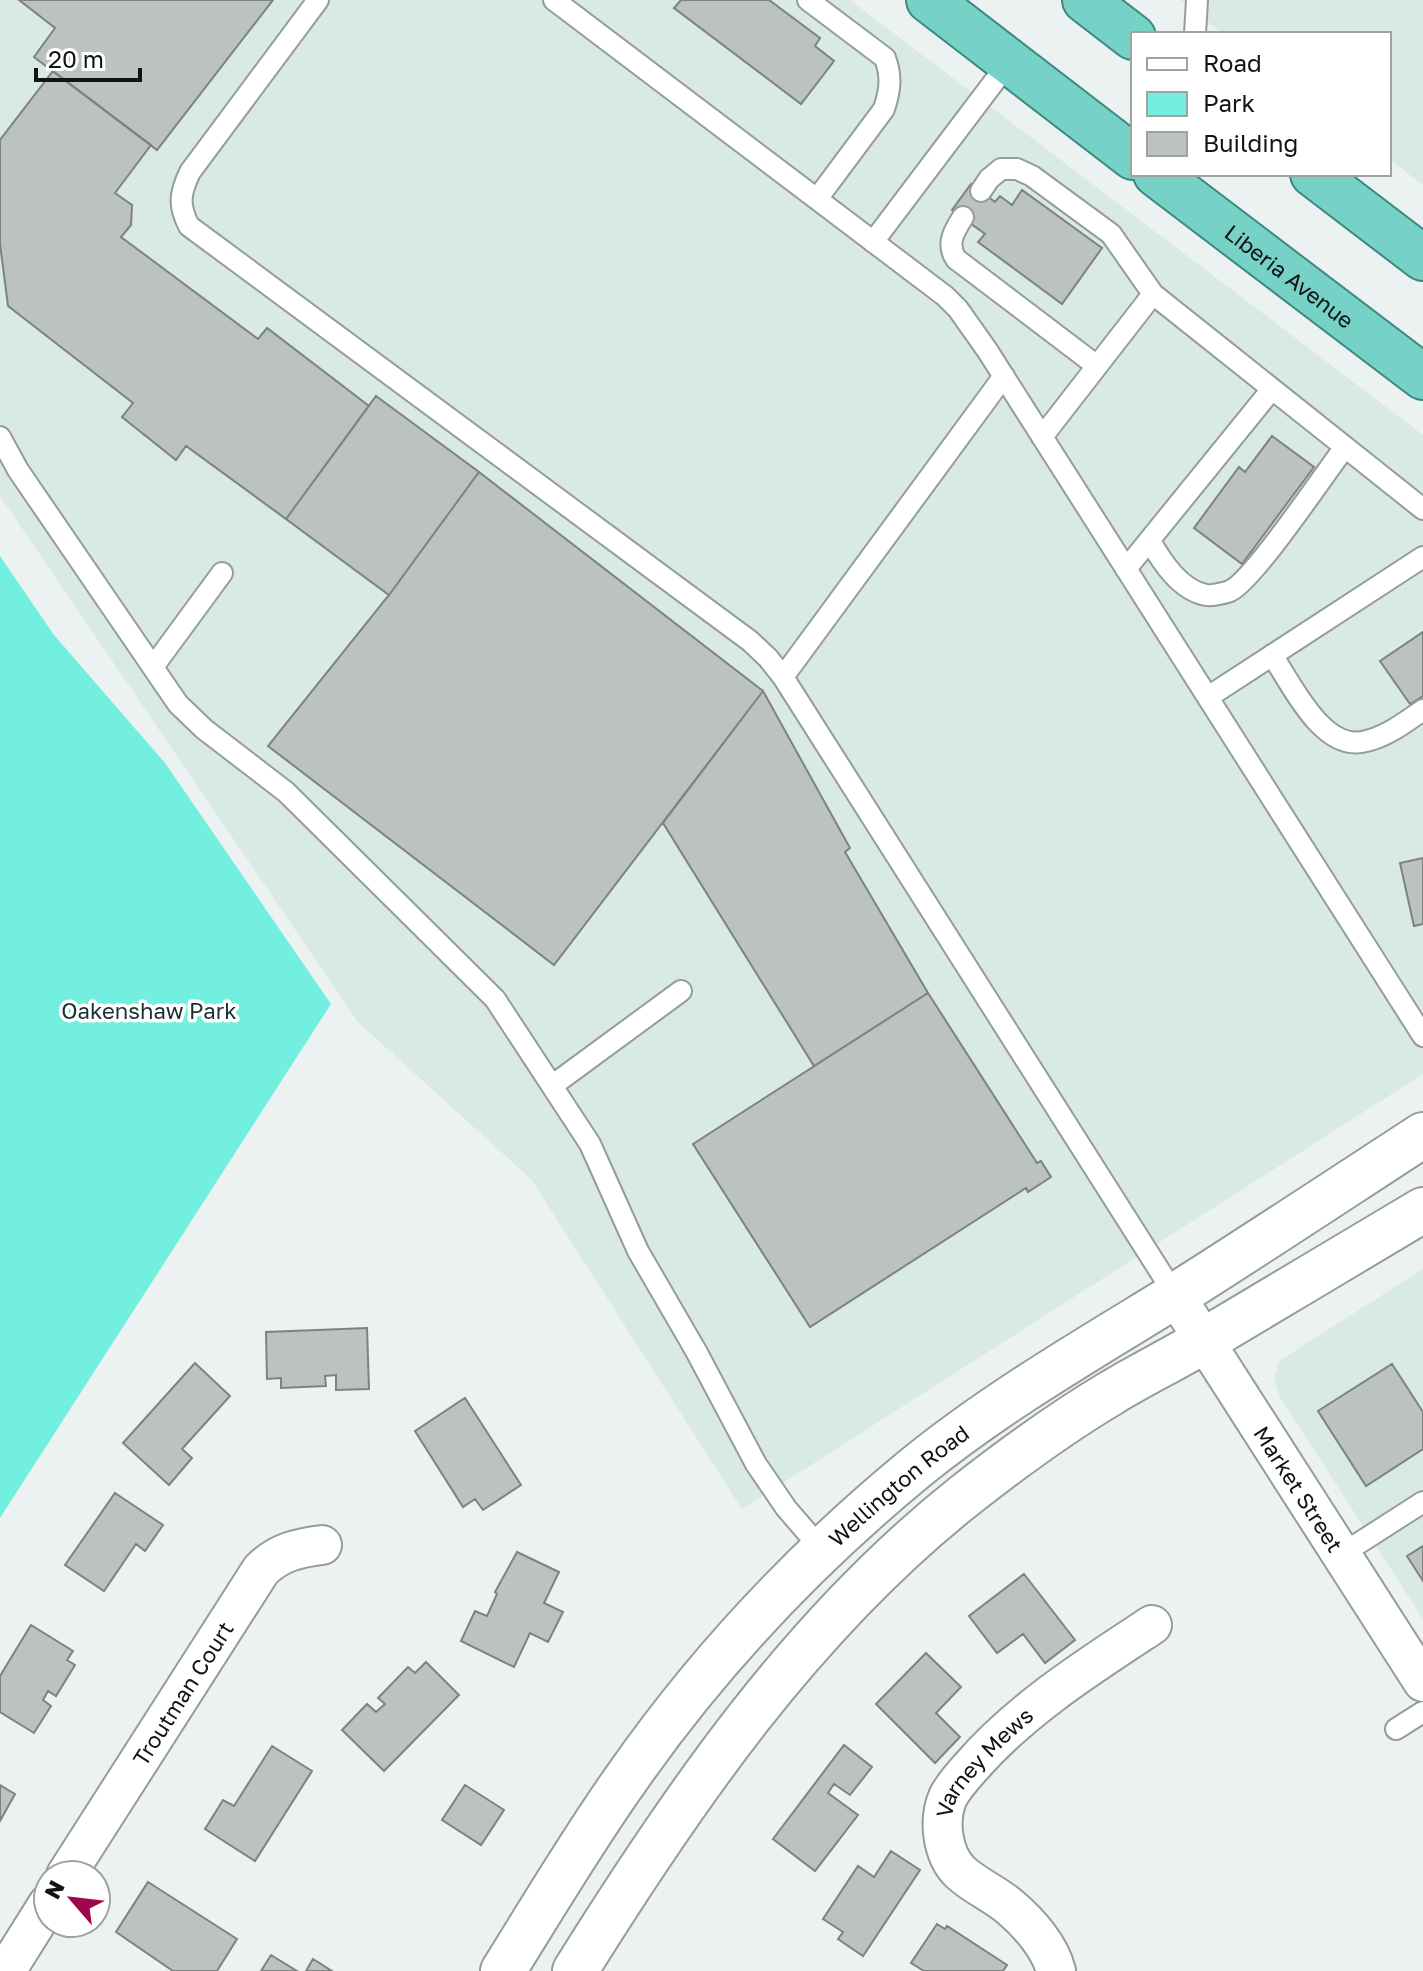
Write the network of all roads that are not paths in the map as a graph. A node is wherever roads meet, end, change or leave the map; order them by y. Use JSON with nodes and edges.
{"nodes":[{"id":1,"x":318,"y":0,"type":"edge"},
{"id":2,"x":554,"y":0,"type":"edge"},
{"id":3,"x":808,"y":0,"type":"edge"},
{"id":4,"x":929,"y":0,"type":"edge"},
{"id":5,"x":1085,"y":0,"type":"edge"},
{"id":6,"x":1197,"y":0,"type":"edge"},
{"id":7,"x":1195,"y":32,"type":"edge"},
{"id":8,"x":1131,"y":35,"type":"edge"},
{"id":9,"x":1009,"y":62,"type":"junction"},
{"id":10,"x":1131,"y":155,"type":"edge"},
{"id":11,"x":1159,"y":176,"type":"edge"},
{"id":12,"x":1316,"y":176,"type":"edge"},
{"id":13,"x":981,"y":191,"type":"dead end"},
{"id":14,"x":817,"y":199,"type":"junction"},
{"id":15,"x":963,"y":217,"type":"dead end"},
{"id":16,"x":873,"y":242,"type":"junction"},
{"id":17,"x":1423,"y":258,"type":"edge"},
{"id":18,"x":1153,"y":294,"type":"junction"},
{"id":19,"x":1097,"y":366,"type":"junction"},
{"id":20,"x":1004,"y":376,"type":"junction"},
{"id":21,"x":1423,"y":377,"type":"edge"},
{"id":22,"x":1272,"y":389,"type":"junction"},
{"id":23,"x":0,"y":437,"type":"edge"},
{"id":24,"x":1042,"y":437,"type":"junction"},
{"id":25,"x":1345,"y":447,"type":"junction"},
{"id":26,"x":1423,"y":509,"type":"edge"},
{"id":27,"x":1150,"y":541,"type":"junction"},
{"id":28,"x":1423,"y":557,"type":"edge"},
{"id":29,"x":1126,"y":569,"type":"junction"},
{"id":30,"x":222,"y":573,"type":"dead end"},
{"id":31,"x":1272,"y":655,"type":"junction"},
{"id":32,"x":153,"y":667,"type":"junction"},
{"id":33,"x":783,"y":677,"type":"junction"},
{"id":34,"x":1208,"y":697,"type":"junction"},
{"id":35,"x":1423,"y":710,"type":"edge"},
{"id":36,"x":681,"y":991,"type":"dead end"},
{"id":37,"x":1417,"y":1014,"type":"edge"},
{"id":38,"x":1423,"y":1036,"type":"edge"},
{"id":39,"x":553,"y":1085,"type":"junction"},
{"id":40,"x":1423,"y":1135,"type":"edge"},
{"id":41,"x":1423,"y":1210,"type":"edge"},
{"id":42,"x":1175,"y":1295,"type":"junction"},
{"id":43,"x":1205,"y":1340,"type":"junction"},
{"id":44,"x":1423,"y":1502,"type":"edge"},
{"id":45,"x":322,"y":1545,"type":"dead end"},
{"id":46,"x":823,"y":1551,"type":"junction"},
{"id":47,"x":1342,"y":1554,"type":"junction"},
{"id":48,"x":1152,"y":1625,"type":"dead end"},
{"id":49,"x":1423,"y":1682,"type":"edge"},
{"id":50,"x":1423,"y":1712,"type":"edge"},
{"id":51,"x":1396,"y":1729,"type":"dead end"},
{"id":52,"x":76,"y":1859,"type":"edge"},
{"id":53,"x":32,"y":1930,"type":"edge"},
{"id":54,"x":6,"y":1971,"type":"edge"},
{"id":55,"x":503,"y":1971,"type":"edge"},
{"id":56,"x":575,"y":1971,"type":"edge"},
{"id":57,"x":1056,"y":1971,"type":"edge"}],
"edges":[{"from":1,"to":33,"type":"lane"},
{"from":2,"to":14,"type":"lane"},
{"from":3,"to":14,"type":"lane"},
{"from":4,"to":9,"type":"highway"},
{"from":5,"to":8,"type":"highway"},
{"from":6,"to":7,"type":"lane"},
{"from":9,"to":10,"type":"highway"},
{"from":9,"to":16,"type":"lane"},
{"from":11,"to":21,"type":"highway","name":"Liberia Avenue"},
{"from":12,"to":17,"type":"highway"},
{"from":13,"to":18,"type":"lane"},
{"from":14,"to":16,"type":"lane"},
{"from":15,"to":19,"type":"lane"},
{"from":16,"to":20,"type":"lane"},
{"from":18,"to":19,"type":"lane"},
{"from":18,"to":22,"type":"lane"},
{"from":19,"to":24,"type":"lane"},
{"from":20,"to":24,"type":"lane"},
{"from":20,"to":33,"type":"lane"},
{"from":22,"to":25,"type":"lane"},
{"from":22,"to":27,"type":"lane"},
{"from":23,"to":32,"type":"lane"},
{"from":24,"to":29,"type":"lane"},
{"from":25,"to":26,"type":"lane"},
{"from":25,"to":27,"type":"lane"},
{"from":27,"to":29,"type":"lane"},
{"from":28,"to":31,"type":"lane"},
{"from":29,"to":34,"type":"lane"},
{"from":30,"to":32,"type":"lane"},
{"from":31,"to":34,"type":"lane"},
{"from":31,"to":35,"type":"lane"},
{"from":32,"to":39,"type":"lane"},
{"from":33,"to":42,"type":"lane"},
{"from":34,"to":37,"type":"lane"},
{"from":36,"to":39,"type":"lane"},
{"from":37,"to":38,"type":"lane"},
{"from":39,"to":46,"type":"lane"},
{"from":40,"to":42,"type":"main road","name":"Wellington Road"},
{"from":41,"to":43,"type":"main road"},
{"from":42,"to":43,"type":"street","name":"Market Street"},
{"from":42,"to":46,"type":"main road","name":"Wellington Road"},
{"from":43,"to":47,"type":"street","name":"Market Street"},
{"from":43,"to":56,"type":"main road"},
{"from":44,"to":47,"type":"lane"},
{"from":45,"to":52,"type":"street","name":"Troutman Court"},
{"from":46,"to":55,"type":"main road","name":"Wellington Road"},
{"from":47,"to":49,"type":"street","name":"Market Street"},
{"from":48,"to":57,"type":"street","name":"Varney Mews"},
{"from":50,"to":51,"type":"lane"},
{"from":53,"to":54,"type":"street"}]}
